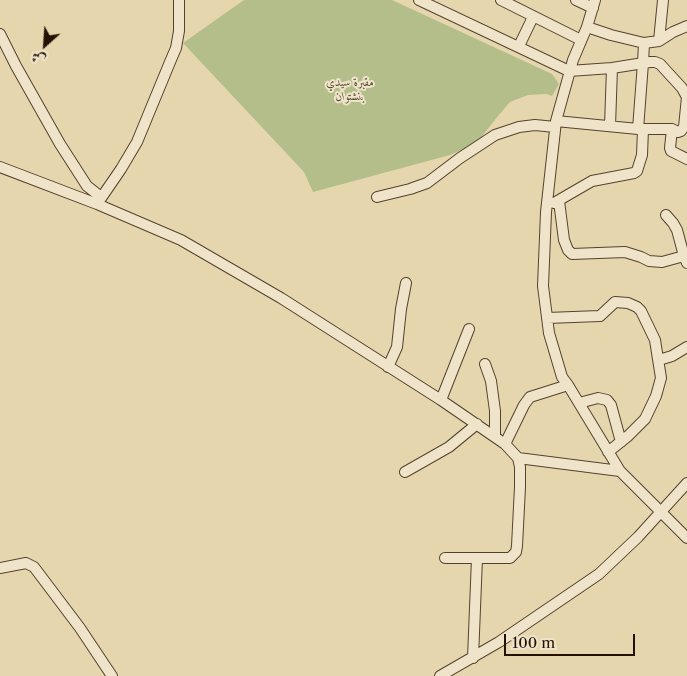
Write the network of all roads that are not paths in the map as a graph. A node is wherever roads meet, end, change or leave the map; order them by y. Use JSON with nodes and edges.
{"nodes":[{"id":1,"x":179,"y":0,"type":"edge"},
{"id":2,"x":419,"y":0,"type":"edge"},
{"id":3,"x":502,"y":0,"type":"edge"},
{"id":4,"x":576,"y":0,"type":"edge"},
{"id":5,"x":663,"y":0,"type":"edge"},
{"id":6,"x":594,"y":4,"type":"edge"},
{"id":7,"x":533,"y":17,"type":"junction"},
{"id":8,"x":687,"y":26,"type":"edge"},
{"id":9,"x":586,"y":27,"type":"junction"},
{"id":10,"x":0,"y":34,"type":"edge"},
{"id":11,"x":581,"y":40,"type":"junction"},
{"id":12,"x":659,"y":41,"type":"junction"},
{"id":13,"x":644,"y":43,"type":"junction"},
{"id":14,"x":519,"y":46,"type":"junction"},
{"id":15,"x":643,"y":63,"type":"junction"},
{"id":16,"x":612,"y":68,"type":"junction"},
{"id":17,"x":569,"y":71,"type":"junction"},
{"id":18,"x":687,"y":97,"type":"edge"},
{"id":19,"x":555,"y":124,"type":"junction"},
{"id":20,"x":610,"y":126,"type":"junction"},
{"id":21,"x":641,"y":129,"type":"junction"},
{"id":22,"x":672,"y":130,"type":"junction"},
{"id":23,"x":687,"y":159,"type":"edge"},
{"id":24,"x":0,"y":167,"type":"edge"},
{"id":25,"x":377,"y":197,"type":"dead end"},
{"id":26,"x":99,"y":201,"type":"junction"},
{"id":27,"x":560,"y":201,"type":"junction"},
{"id":28,"x":546,"y":207,"type":"junction"},
{"id":29,"x":666,"y":215,"type":"dead end"},
{"id":30,"x":686,"y":260,"type":"edge"},
{"id":31,"x":406,"y":283,"type":"dead end"},
{"id":32,"x":547,"y":318,"type":"junction"},
{"id":33,"x":469,"y":329,"type":"dead end"},
{"id":34,"x":687,"y":347,"type":"edge"},
{"id":35,"x":659,"y":360,"type":"junction"},
{"id":36,"x":485,"y":364,"type":"dead end"},
{"id":37,"x":388,"y":367,"type":"junction"},
{"id":38,"x":568,"y":385,"type":"junction"},
{"id":39,"x":441,"y":400,"type":"junction"},
{"id":40,"x":579,"y":403,"type":"junction"},
{"id":41,"x":477,"y":424,"type":"junction"},
{"id":42,"x":495,"y":437,"type":"junction"},
{"id":43,"x":621,"y":442,"type":"junction"},
{"id":44,"x":505,"y":444,"type":"junction"},
{"id":45,"x":608,"y":452,"type":"junction"},
{"id":46,"x":518,"y":458,"type":"junction"},
{"id":47,"x":620,"y":471,"type":"junction"},
{"id":48,"x":405,"y":472,"type":"dead end"},
{"id":49,"x":687,"y":483,"type":"edge"},
{"id":50,"x":661,"y":511,"type":"junction"},
{"id":51,"x":684,"y":531,"type":"edge"},
{"id":52,"x":445,"y":558,"type":"dead end"},
{"id":53,"x":477,"y":558,"type":"junction"},
{"id":54,"x":0,"y":568,"type":"edge"},
{"id":55,"x":473,"y":658,"type":"junction"},
{"id":56,"x":112,"y":676,"type":"edge"},
{"id":57,"x":440,"y":676,"type":"edge"}],
"edges":[{"from":1,"to":26,"type":"street"},
{"from":2,"to":14,"type":"street"},
{"from":3,"to":7,"type":"street"},
{"from":4,"to":6,"type":"street"},
{"from":5,"to":12,"type":"street"},
{"from":6,"to":9,"type":"street"},
{"from":7,"to":11,"type":"street"},
{"from":7,"to":14,"type":"street"},
{"from":8,"to":12,"type":"street"},
{"from":9,"to":11,"type":"street"},
{"from":9,"to":13,"type":"street"},
{"from":10,"to":26,"type":"street"},
{"from":11,"to":17,"type":"street"},
{"from":12,"to":13,"type":"street"},
{"from":13,"to":15,"type":"street"},
{"from":14,"to":17,"type":"street"},
{"from":15,"to":16,"type":"street"},
{"from":15,"to":18,"type":"street"},
{"from":15,"to":21,"type":"street"},
{"from":16,"to":17,"type":"street"},
{"from":16,"to":20,"type":"street"},
{"from":17,"to":19,"type":"street"},
{"from":18,"to":22,"type":"street"},
{"from":19,"to":20,"type":"street"},
{"from":19,"to":25,"type":"street"},
{"from":19,"to":28,"type":"street"},
{"from":20,"to":21,"type":"street"},
{"from":21,"to":22,"type":"street"},
{"from":21,"to":27,"type":"street"},
{"from":22,"to":23,"type":"street"},
{"from":24,"to":26,"type":"street"},
{"from":26,"to":37,"type":"street"},
{"from":27,"to":28,"type":"street"},
{"from":27,"to":30,"type":"street"},
{"from":28,"to":32,"type":"street"},
{"from":29,"to":30,"type":"street"},
{"from":31,"to":37,"type":"street"},
{"from":32,"to":35,"type":"street"},
{"from":32,"to":38,"type":"street"},
{"from":33,"to":39,"type":"street"},
{"from":34,"to":35,"type":"street"},
{"from":35,"to":43,"type":"street"},
{"from":36,"to":42,"type":"street"},
{"from":37,"to":39,"type":"street"},
{"from":38,"to":40,"type":"street"},
{"from":38,"to":44,"type":"street"},
{"from":39,"to":41,"type":"street"},
{"from":40,"to":43,"type":"street"},
{"from":40,"to":45,"type":"street"},
{"from":41,"to":42,"type":"street"},
{"from":41,"to":48,"type":"street"},
{"from":42,"to":44,"type":"street"},
{"from":43,"to":45,"type":"street"},
{"from":44,"to":46,"type":"street"},
{"from":45,"to":47,"type":"street"},
{"from":46,"to":47,"type":"street"},
{"from":46,"to":53,"type":"street"},
{"from":47,"to":50,"type":"street"},
{"from":49,"to":50,"type":"street"},
{"from":50,"to":51,"type":"street"},
{"from":50,"to":55,"type":"street"},
{"from":52,"to":53,"type":"street"},
{"from":53,"to":55,"type":"street"},
{"from":54,"to":56,"type":"street"},
{"from":55,"to":57,"type":"street"}]}
